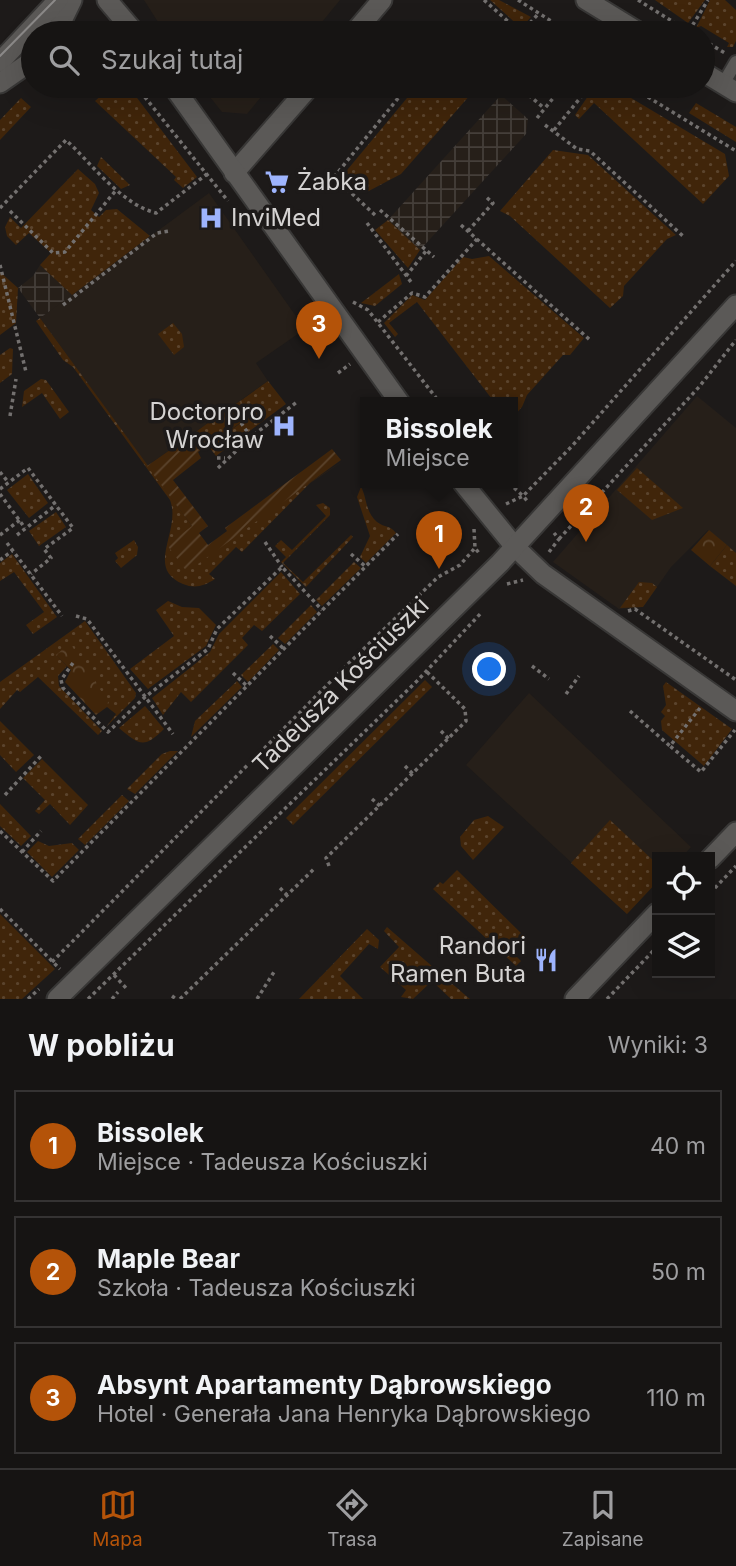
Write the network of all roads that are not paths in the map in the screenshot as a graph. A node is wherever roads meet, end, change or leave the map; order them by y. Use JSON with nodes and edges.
{"nodes":[{"id":1,"x":58,"y":0,"type":"edge"},
{"id":2,"x":72,"y":0,"type":"edge"},
{"id":3,"x":107,"y":0,"type":"edge"},
{"id":4,"x":383,"y":0,"type":"edge"},
{"id":5,"x":586,"y":0,"type":"edge"},
{"id":6,"x":38,"y":21,"type":"edge"},
{"id":7,"x":62,"y":21,"type":"edge"},
{"id":8,"x":125,"y":21,"type":"edge"},
{"id":9,"x":365,"y":21,"type":"edge"},
{"id":10,"x":620,"y":21,"type":"edge"},
{"id":11,"x":21,"y":40,"type":"edge"},
{"id":12,"x":733,"y":59,"type":"edge"},
{"id":13,"x":0,"y":62,"type":"edge"},
{"id":14,"x":21,"y":68,"type":"edge"},
{"id":15,"x":0,"y":83,"type":"edge"},
{"id":16,"x":730,"y":88,"type":"edge"},
{"id":17,"x":181,"y":98,"type":"edge"},
{"id":18,"x":300,"y":98,"type":"edge"},
{"id":19,"x":234,"y":173,"type":"junction"},
{"id":20,"x":736,"y":305,"type":"edge"},
{"id":21,"x":396,"y":397,"type":"edge"},
{"id":22,"x":467,"y":488,"type":"edge"},
{"id":23,"x":515,"y":548,"type":"junction"},
{"id":24,"x":736,"y":711,"type":"edge"},
{"id":25,"x":736,"y":832,"type":"edge"},
{"id":26,"x":715,"y":854,"type":"edge"},
{"id":27,"x":656,"y":915,"type":"edge"},
{"id":28,"x":51,"y":992,"type":"edge"},
{"id":29,"x":575,"y":999,"type":"edge"}],
"edges":[{"from":1,"to":6,"type":"street"},
{"from":2,"to":7,"type":"street"},
{"from":3,"to":8,"type":"street"},
{"from":4,"to":9,"type":"street"},
{"from":5,"to":10,"type":"street"},
{"from":11,"to":13,"type":"street"},
{"from":12,"to":16,"type":"lane"},
{"from":14,"to":15,"type":"street"},
{"from":17,"to":19,"type":"street"},
{"from":18,"to":19,"type":"street"},
{"from":19,"to":21,"type":"street"},
{"from":20,"to":23,"type":"street","name":"Tadeusza Kościuszki"},
{"from":22,"to":23,"type":"street"},
{"from":23,"to":24,"type":"street"},
{"from":23,"to":28,"type":"street","name":"Tadeusza Kościuszki"},
{"from":25,"to":26,"type":"street"},
{"from":27,"to":29,"type":"street"}]}
